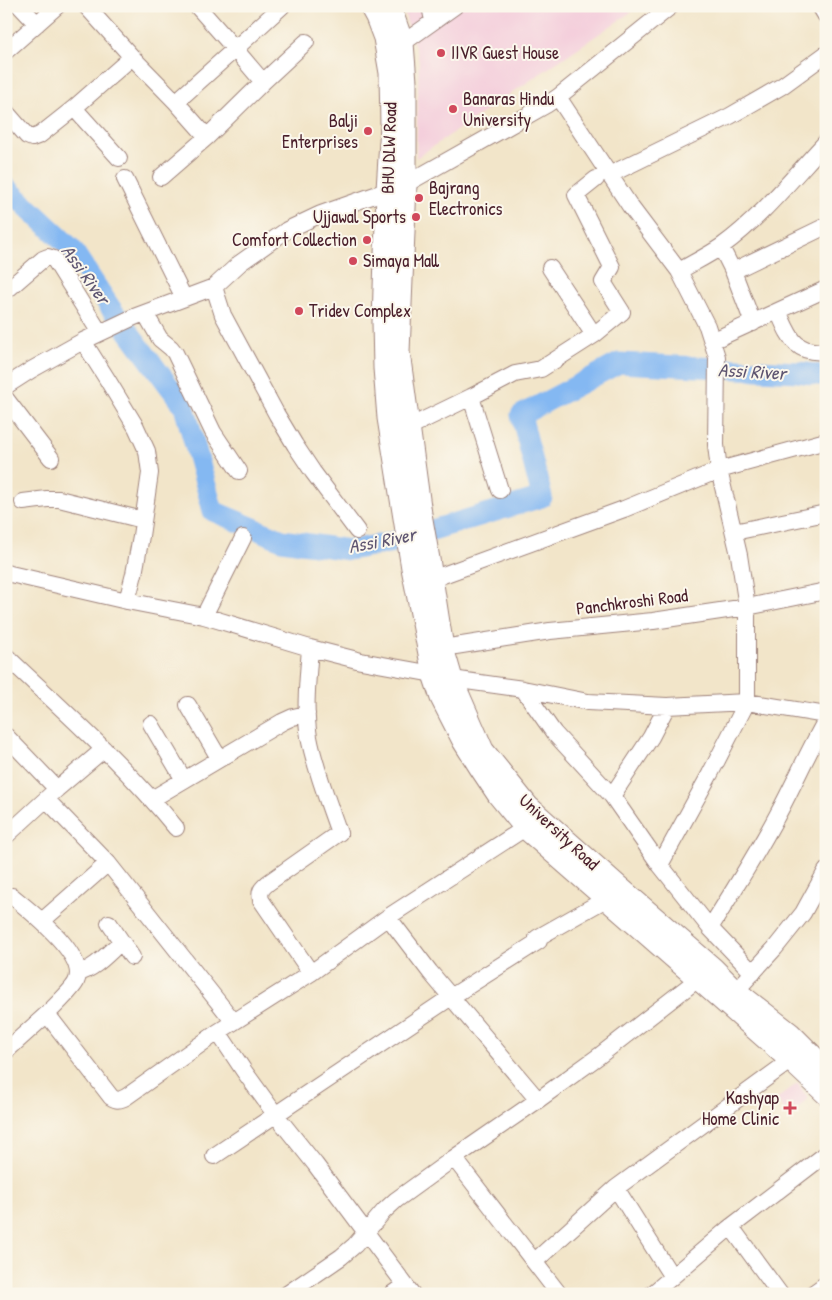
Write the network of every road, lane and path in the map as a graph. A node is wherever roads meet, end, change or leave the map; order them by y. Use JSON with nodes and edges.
{"nodes":[{"id":1,"x":20,"y":6,"type":"edge"},
{"id":2,"x":57,"y":6,"type":"edge"},
{"id":3,"x":86,"y":6,"type":"edge"},
{"id":4,"x":197,"y":6,"type":"edge"},
{"id":5,"x":282,"y":6,"type":"edge"},
{"id":6,"x":370,"y":6,"type":"edge"},
{"id":7,"x":390,"y":6,"type":"edge"},
{"id":8,"x":455,"y":6,"type":"edge"},
{"id":9,"x":671,"y":6,"type":"edge"},
{"id":10,"x":820,"y":6,"type":"edge"},
{"id":11,"x":432,"y":14,"type":"edge"},
{"id":12,"x":826,"y":16,"type":"edge"},
{"id":13,"x":37,"y":24,"type":"junction"},
{"id":14,"x":306,"y":42,"type":"dead end"},
{"id":15,"x":403,"y":43,"type":"junction"},
{"id":16,"x":235,"y":50,"type":"junction"},
{"id":17,"x":6,"y":51,"type":"edge"},
{"id":18,"x":826,"y":54,"type":"edge"},
{"id":19,"x":132,"y":57,"type":"junction"},
{"id":20,"x":262,"y":82,"type":"junction"},
{"id":21,"x":558,"y":97,"type":"junction"},
{"id":22,"x":176,"y":102,"type":"junction"},
{"id":23,"x":74,"y":108,"type":"junction"},
{"id":24,"x":6,"y":112,"type":"edge"},
{"id":25,"x":207,"y":137,"type":"junction"},
{"id":26,"x":826,"y":142,"type":"edge"},
{"id":27,"x":119,"y":158,"type":"dead end"},
{"id":28,"x":602,"y":177,"type":"junction"},
{"id":29,"x":161,"y":178,"type":"dead end"},
{"id":30,"x":125,"y":179,"type":"dead end"},
{"id":31,"x":396,"y":187,"type":"junction"},
{"id":32,"x":826,"y":226,"type":"edge"},
{"id":33,"x":721,"y":247,"type":"junction"},
{"id":34,"x":550,"y":268,"type":"dead end"},
{"id":35,"x":679,"y":271,"type":"junction"},
{"id":36,"x":733,"y":271,"type":"junction"},
{"id":37,"x":9,"y":284,"type":"edge"},
{"id":38,"x":214,"y":287,"type":"junction"},
{"id":39,"x":826,"y":289,"type":"edge"},
{"id":40,"x":184,"y":298,"type":"junction"},
{"id":41,"x":778,"y":312,"type":"junction"},
{"id":42,"x":140,"y":315,"type":"junction"},
{"id":43,"x":753,"y":323,"type":"junction"},
{"id":44,"x":105,"y":331,"type":"junction"},
{"id":45,"x":594,"y":334,"type":"junction"},
{"id":46,"x":83,"y":341,"type":"junction"},
{"id":47,"x":714,"y":349,"type":"junction"},
{"id":48,"x":826,"y":351,"type":"edge"},
{"id":49,"x":6,"y":386,"type":"edge"},
{"id":50,"x":471,"y":397,"type":"junction"},
{"id":51,"x":6,"y":399,"type":"edge"},
{"id":52,"x":409,"y":427,"type":"junction"},
{"id":53,"x":826,"y":441,"type":"edge"},
{"id":54,"x":51,"y":458,"type":"dead end"},
{"id":55,"x":719,"y":470,"type":"junction"},
{"id":56,"x":239,"y":471,"type":"dead end"},
{"id":57,"x":500,"y":490,"type":"dead end"},
{"id":58,"x":23,"y":502,"type":"dead end"},
{"id":59,"x":826,"y":513,"type":"edge"},
{"id":60,"x":421,"y":514,"type":"joint"},
{"id":61,"x":143,"y":520,"type":"junction"},
{"id":62,"x":357,"y":531,"type":"dead end"},
{"id":63,"x":734,"y":532,"type":"junction"},
{"id":64,"x":243,"y":538,"type":"dead end"},
{"id":65,"x":424,"y":569,"type":"junction"},
{"id":66,"x":6,"y":573,"type":"edge"},
{"id":67,"x":826,"y":591,"type":"edge"},
{"id":68,"x":127,"y":601,"type":"junction"},
{"id":69,"x":747,"y":607,"type":"junction"},
{"id":70,"x":204,"y":616,"type":"junction"},
{"id":71,"x":310,"y":648,"type":"junction"},
{"id":72,"x":443,"y":648,"type":"junction"},
{"id":73,"x":6,"y":656,"type":"edge"},
{"id":74,"x":442,"y":676,"type":"junction"},
{"id":75,"x":523,"y":689,"type":"junction"},
{"id":76,"x":747,"y":702,"type":"junction"},
{"id":77,"x":188,"y":705,"type":"dead end"},
{"id":78,"x":668,"y":706,"type":"junction"},
{"id":79,"x":307,"y":714,"type":"junction"},
{"id":80,"x":826,"y":716,"type":"edge"},
{"id":81,"x":826,"y":720,"type":"edge"},
{"id":82,"x":152,"y":724,"type":"dead end"},
{"id":83,"x":6,"y":736,"type":"edge"},
{"id":84,"x":104,"y":749,"type":"junction"},
{"id":85,"x":219,"y":758,"type":"junction"},
{"id":86,"x":184,"y":780,"type":"junction"},
{"id":87,"x":52,"y":794,"type":"junction"},
{"id":88,"x":612,"y":796,"type":"junction"},
{"id":89,"x":152,"y":799,"type":"junction"},
{"id":90,"x":176,"y":828,"type":"dead end"},
{"id":91,"x":524,"y":828,"type":"junction"},
{"id":92,"x":6,"y":836,"type":"edge"},
{"id":93,"x":108,"y":863,"type":"junction"},
{"id":94,"x":660,"y":865,"type":"junction"},
{"id":95,"x":826,"y":871,"type":"edge"},
{"id":96,"x":8,"y":896,"type":"edge"},
{"id":97,"x":606,"y":899,"type":"junction"},
{"id":98,"x":388,"y":917,"type":"junction"},
{"id":99,"x":42,"y":922,"type":"junction"},
{"id":100,"x":109,"y":923,"type":"dead end"},
{"id":101,"x":710,"y":928,"type":"junction"},
{"id":102,"x":121,"y":942,"type":"junction"},
{"id":103,"x":132,"y":957,"type":"dead end"},
{"id":104,"x":78,"y":973,"type":"junction"},
{"id":105,"x":311,"y":973,"type":"junction"},
{"id":106,"x":706,"y":973,"type":"junction"},
{"id":107,"x":753,"y":973,"type":"junction"},
{"id":108,"x":736,"y":991,"type":"junction"},
{"id":109,"x":451,"y":997,"type":"junction"},
{"id":110,"x":47,"y":1014,"type":"junction"},
{"id":111,"x":234,"y":1022,"type":"junction"},
{"id":112,"x":218,"y":1032,"type":"junction"},
{"id":113,"x":6,"y":1051,"type":"edge"},
{"id":114,"x":799,"y":1055,"type":"junction"},
{"id":115,"x":826,"y":1068,"type":"edge"},
{"id":116,"x":826,"y":1094,"type":"edge"},
{"id":117,"x":538,"y":1100,"type":"junction"},
{"id":118,"x":276,"y":1114,"type":"junction"},
{"id":119,"x":826,"y":1154,"type":"edge"},
{"id":120,"x":214,"y":1156,"type":"dead end"},
{"id":121,"x":454,"y":1158,"type":"junction"},
{"id":122,"x":616,"y":1188,"type":"junction"},
{"id":123,"x":731,"y":1227,"type":"junction"},
{"id":124,"x":366,"y":1233,"type":"junction"},
{"id":125,"x":534,"y":1262,"type":"junction"},
{"id":126,"x":672,"y":1277,"type":"junction"},
{"id":127,"x":826,"y":1284,"type":"edge"},
{"id":128,"x":403,"y":1291,"type":"edge"},
{"id":129,"x":287,"y":1294,"type":"edge"},
{"id":130,"x":559,"y":1294,"type":"edge"},
{"id":131,"x":652,"y":1294,"type":"edge"},
{"id":132,"x":780,"y":1294,"type":"edge"},
{"id":133,"x":812,"y":1294,"type":"edge"}],
"edges":[{"from":1,"to":13,"type":"street"},
{"from":2,"to":13,"type":"street"},
{"from":3,"to":19,"type":"street"},
{"from":4,"to":16,"type":"street"},
{"from":5,"to":16,"type":"street"},
{"from":6,"to":31,"type":"main road","name":"BHU DLW Road"},
{"from":7,"to":15,"type":"main road","name":"BHU DLW Road"},
{"from":8,"to":11,"type":"street"},
{"from":9,"to":21,"type":"street"},
{"from":10,"to":12,"type":"street"},
{"from":11,"to":15,"type":"street"},
{"from":13,"to":17,"type":"street"},
{"from":14,"to":20,"type":"street"},
{"from":15,"to":31,"type":"main road","name":"BHU DLW Road"},
{"from":16,"to":20,"type":"street"},
{"from":16,"to":22,"type":"street"},
{"from":18,"to":28,"type":"street"},
{"from":19,"to":22,"type":"street"},
{"from":19,"to":23,"type":"street"},
{"from":20,"to":25,"type":"street"},
{"from":21,"to":28,"type":"street"},
{"from":21,"to":31,"type":"street"},
{"from":22,"to":25,"type":"street"},
{"from":23,"to":24,"type":"street"},
{"from":23,"to":27,"type":"street"},
{"from":25,"to":29,"type":"street"},
{"from":26,"to":33,"type":"street"},
{"from":28,"to":35,"type":"street"},
{"from":28,"to":45,"type":"street"},
{"from":30,"to":40,"type":"street"},
{"from":31,"to":38,"type":"street"},
{"from":31,"to":52,"type":"main road","name":"BHU DLW Road"},
{"from":31,"to":65,"type":"main road","name":"BHU DLW Road"},
{"from":32,"to":36,"type":"street"},
{"from":33,"to":35,"type":"street"},
{"from":33,"to":36,"type":"street"},
{"from":34,"to":45,"type":"street"},
{"from":35,"to":47,"type":"street"},
{"from":36,"to":43,"type":"street"},
{"from":37,"to":44,"type":"street"},
{"from":38,"to":40,"type":"street"},
{"from":38,"to":62,"type":"street"},
{"from":39,"to":41,"type":"street"},
{"from":40,"to":42,"type":"street"},
{"from":41,"to":43,"type":"street"},
{"from":41,"to":48,"type":"street"},
{"from":42,"to":44,"type":"street"},
{"from":42,"to":56,"type":"street"},
{"from":43,"to":47,"type":"street"},
{"from":44,"to":46,"type":"street"},
{"from":45,"to":50,"type":"street"},
{"from":46,"to":49,"type":"street"},
{"from":46,"to":61,"type":"street"},
{"from":47,"to":55,"type":"street"},
{"from":50,"to":52,"type":"street"},
{"from":50,"to":57,"type":"street"},
{"from":51,"to":54,"type":"street"},
{"from":52,"to":60,"type":"main road","name":"BHU DLW Road"},
{"from":53,"to":55,"type":"street"},
{"from":55,"to":63,"type":"street"},
{"from":55,"to":65,"type":"street"},
{"from":58,"to":61,"type":"street"},
{"from":59,"to":63,"type":"street"},
{"from":60,"to":65,"type":"main road","name":"University Road"},
{"from":61,"to":68,"type":"street"},
{"from":63,"to":69,"type":"street"},
{"from":64,"to":70,"type":"street"},
{"from":65,"to":72,"type":"main road","name":"University Road"},
{"from":65,"to":74,"type":"main road"},
{"from":66,"to":68,"type":"street"},
{"from":67,"to":69,"type":"street","name":"Panchkroshi Road"},
{"from":68,"to":70,"type":"street"},
{"from":69,"to":72,"type":"street","name":"Panchkroshi Road"},
{"from":69,"to":76,"type":"street"},
{"from":70,"to":71,"type":"street"},
{"from":71,"to":74,"type":"street"},
{"from":71,"to":79,"type":"street"},
{"from":72,"to":74,"type":"main road","name":"University Road"},
{"from":73,"to":84,"type":"street"},
{"from":74,"to":75,"type":"street"},
{"from":74,"to":91,"type":"main road"},
{"from":74,"to":106,"type":"main road","name":"University Road"},
{"from":75,"to":78,"type":"street"},
{"from":75,"to":88,"type":"street"},
{"from":76,"to":78,"type":"street"},
{"from":76,"to":80,"type":"street"},
{"from":76,"to":94,"type":"street"},
{"from":77,"to":85,"type":"street"},
{"from":78,"to":88,"type":"street"},
{"from":79,"to":85,"type":"street"},
{"from":79,"to":105,"type":"street"},
{"from":81,"to":101,"type":"street"},
{"from":82,"to":86,"type":"street"},
{"from":83,"to":87,"type":"street"},
{"from":84,"to":87,"type":"street"},
{"from":84,"to":89,"type":"street"},
{"from":85,"to":86,"type":"street"},
{"from":86,"to":89,"type":"street"},
{"from":87,"to":92,"type":"street"},
{"from":87,"to":93,"type":"street"},
{"from":88,"to":94,"type":"street"},
{"from":89,"to":90,"type":"street"},
{"from":91,"to":97,"type":"main road"},
{"from":91,"to":98,"type":"street"},
{"from":93,"to":99,"type":"street"},
{"from":93,"to":111,"type":"street"},
{"from":94,"to":101,"type":"street"},
{"from":95,"to":107,"type":"street"},
{"from":96,"to":99,"type":"street"},
{"from":97,"to":106,"type":"main road"},
{"from":97,"to":109,"type":"street"},
{"from":98,"to":105,"type":"street"},
{"from":98,"to":109,"type":"street"},
{"from":99,"to":104,"type":"street"},
{"from":100,"to":102,"type":"street"},
{"from":101,"to":107,"type":"street"},
{"from":102,"to":103,"type":"street"},
{"from":102,"to":104,"type":"street"},
{"from":104,"to":110,"type":"street"},
{"from":105,"to":111,"type":"street"},
{"from":106,"to":108,"type":"main road","name":"University Road"},
{"from":106,"to":114,"type":"main road"},
{"from":106,"to":117,"type":"street"},
{"from":107,"to":108,"type":"street"},
{"from":108,"to":114,"type":"main road","name":"University Road"},
{"from":109,"to":117,"type":"street"},
{"from":109,"to":118,"type":"street"},
{"from":110,"to":112,"type":"street"},
{"from":110,"to":113,"type":"street"},
{"from":111,"to":112,"type":"street"},
{"from":112,"to":118,"type":"street"},
{"from":114,"to":115,"type":"main road","name":"University Road"},
{"from":114,"to":116,"type":"main road"},
{"from":114,"to":122,"type":"street"},
{"from":117,"to":121,"type":"street"},
{"from":118,"to":120,"type":"street"},
{"from":118,"to":124,"type":"street"},
{"from":119,"to":123,"type":"street"},
{"from":121,"to":124,"type":"street"},
{"from":121,"to":125,"type":"street"},
{"from":122,"to":125,"type":"street"},
{"from":122,"to":126,"type":"street"},
{"from":123,"to":126,"type":"street"},
{"from":123,"to":132,"type":"street"},
{"from":124,"to":128,"type":"street"},
{"from":124,"to":129,"type":"street"},
{"from":125,"to":130,"type":"street"},
{"from":126,"to":131,"type":"street"},
{"from":127,"to":133,"type":"street"}]}
